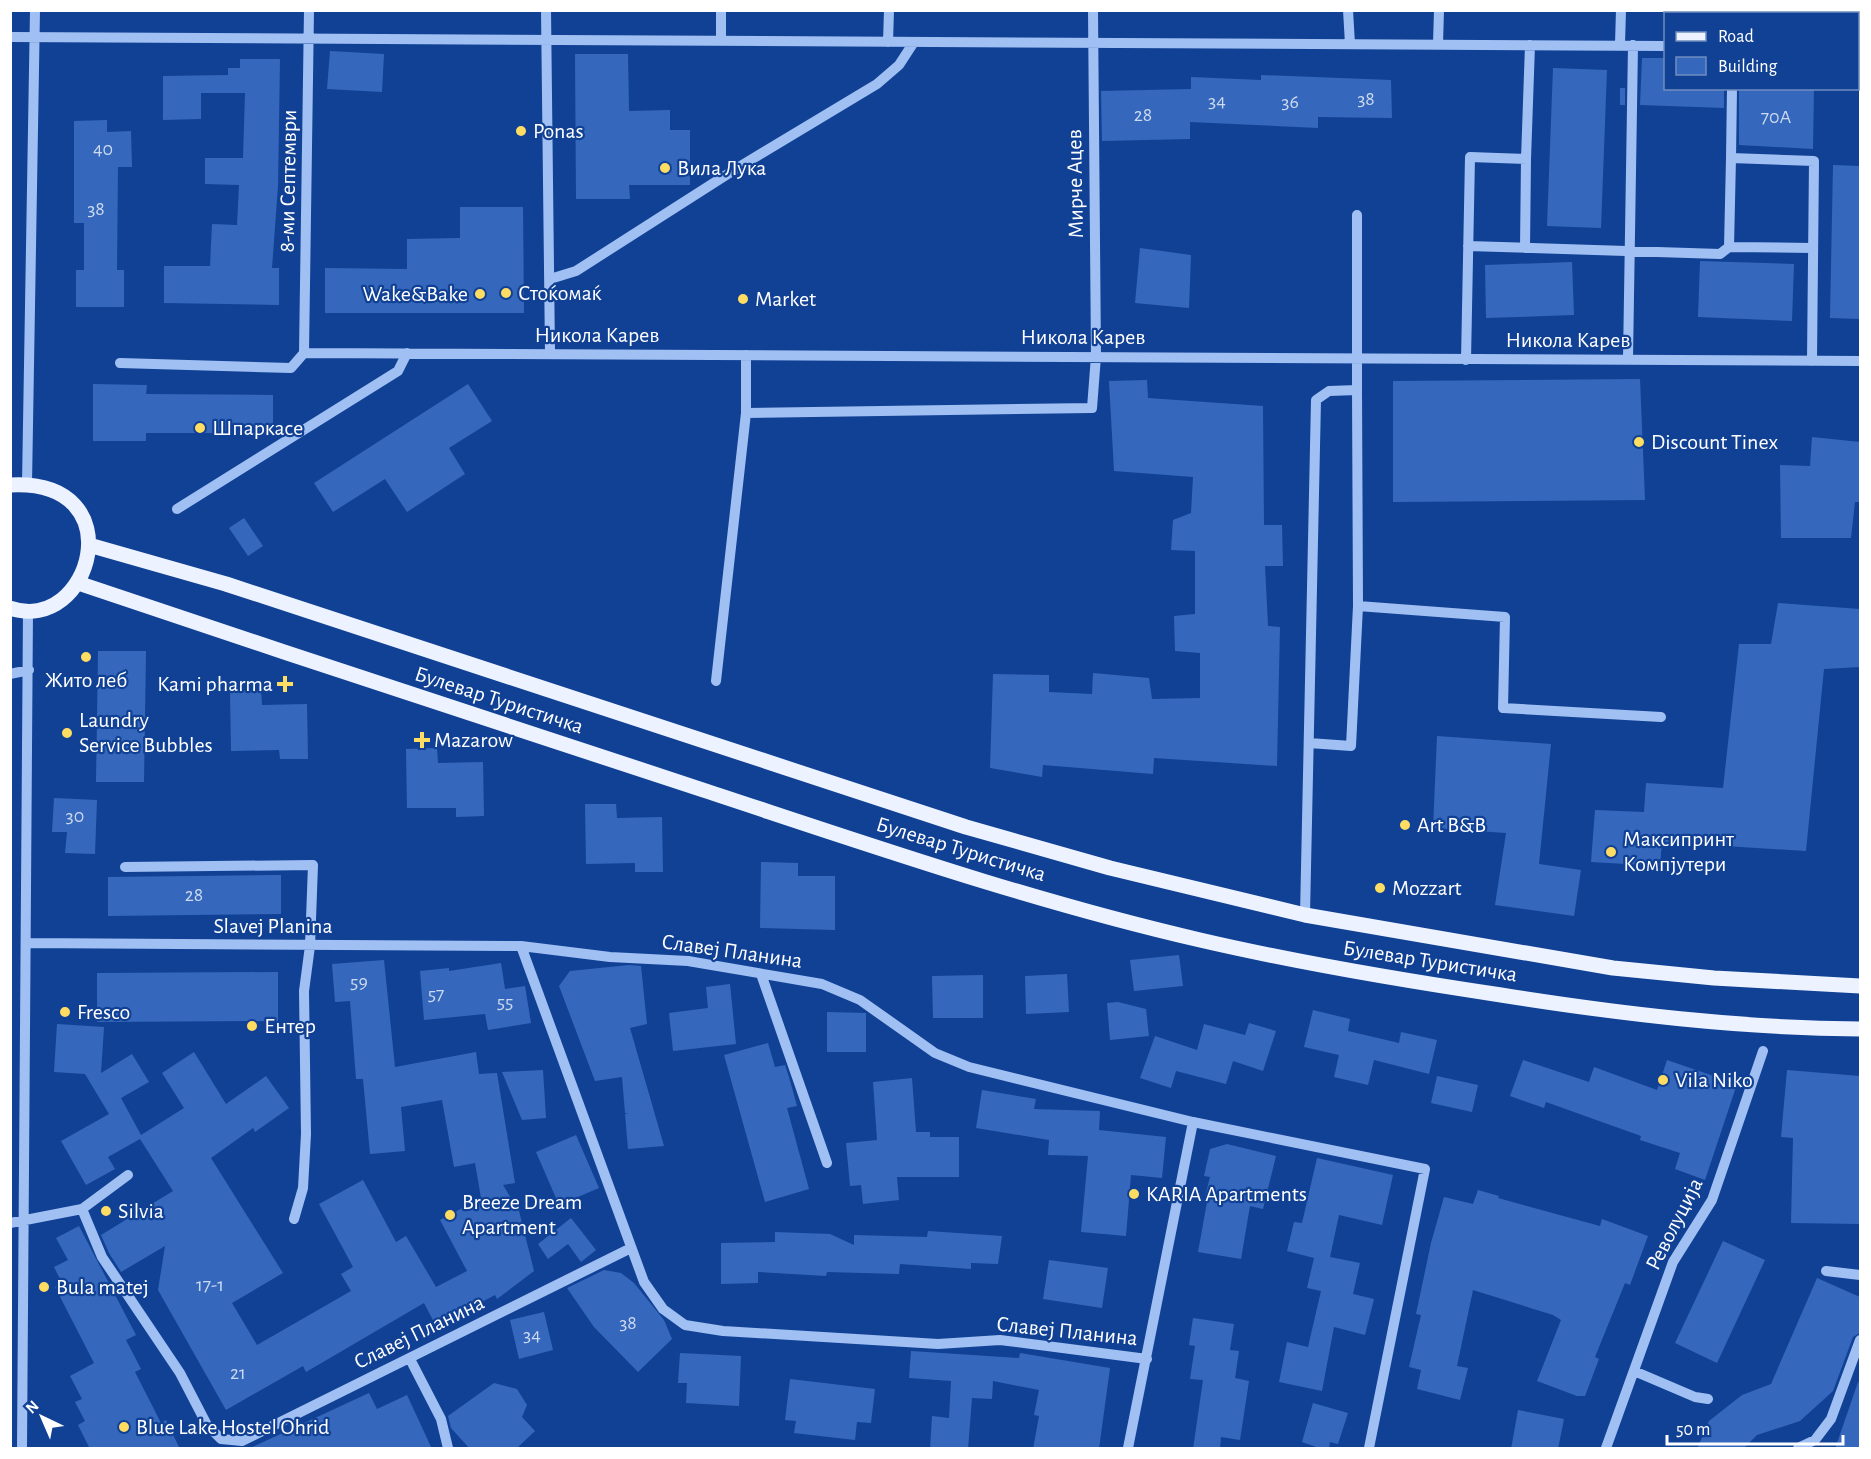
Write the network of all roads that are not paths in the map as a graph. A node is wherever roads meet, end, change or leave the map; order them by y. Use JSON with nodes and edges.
{"nodes":[{"id":1,"x":35,"y":10,"type":"edge"},
{"id":2,"x":309,"y":10,"type":"edge"},
{"id":3,"x":546,"y":10,"type":"edge"},
{"id":4,"x":721,"y":10,"type":"edge"},
{"id":5,"x":889,"y":10,"type":"edge"},
{"id":6,"x":1093,"y":10,"type":"edge"},
{"id":7,"x":1348,"y":10,"type":"edge"},
{"id":8,"x":1439,"y":10,"type":"edge"},
{"id":9,"x":1620,"y":10,"type":"edge"},
{"id":10,"x":10,"y":37,"type":"edge"},
{"id":11,"x":36,"y":37,"type":"junction"},
{"id":12,"x":310,"y":38,"type":"junction"},
{"id":13,"x":546,"y":40,"type":"junction"},
{"id":14,"x":721,"y":41,"type":"junction"},
{"id":15,"x":888,"y":42,"type":"junction"},
{"id":16,"x":914,"y":42,"type":"junction"},
{"id":17,"x":1093,"y":44,"type":"junction"},
{"id":18,"x":1350,"y":44,"type":"junction"},
{"id":19,"x":1438,"y":44,"type":"junction"},
{"id":20,"x":1620,"y":44,"type":"junction"},
{"id":21,"x":1530,"y":45,"type":"junction"},
{"id":22,"x":1633,"y":45,"type":"junction"},
{"id":23,"x":1664,"y":46,"type":"edge"},
{"id":24,"x":1732,"y":90,"type":"edge"},
{"id":25,"x":1731,"y":158,"type":"junction"},
{"id":26,"x":1526,"y":159,"type":"junction"},
{"id":27,"x":1357,"y":215,"type":"dead end"},
{"id":28,"x":1468,"y":246,"type":"junction"},
{"id":29,"x":1729,"y":247,"type":"junction"},
{"id":30,"x":1525,"y":248,"type":"junction"},
{"id":31,"x":1813,"y":248,"type":"junction"},
{"id":32,"x":1630,"y":251,"type":"junction"},
{"id":33,"x":550,"y":279,"type":"junction"},
{"id":34,"x":304,"y":353,"type":"junction"},
{"id":35,"x":407,"y":353,"type":"junction"},
{"id":36,"x":550,"y":354,"type":"junction"},
{"id":37,"x":746,"y":355,"type":"junction"},
{"id":38,"x":1096,"y":356,"type":"junction"},
{"id":39,"x":1356,"y":360,"type":"junction"},
{"id":40,"x":1466,"y":360,"type":"junction"},
{"id":41,"x":1628,"y":360,"type":"junction"},
{"id":42,"x":1812,"y":361,"type":"junction"},
{"id":43,"x":1860,"y":362,"type":"edge"},
{"id":44,"x":120,"y":363,"type":"dead end"},
{"id":45,"x":1357,"y":390,"type":"junction"},
{"id":46,"x":746,"y":413,"type":"junction"},
{"id":47,"x":27,"y":484,"type":"junction"},
{"id":48,"x":10,"y":485,"type":"edge"},
{"id":49,"x":177,"y":508,"type":"dead end"},
{"id":50,"x":89,"y":545,"type":"junction"},
{"id":51,"x":78,"y":583,"type":"junction"},
{"id":52,"x":1358,"y":606,"type":"junction"},
{"id":53,"x":10,"y":608,"type":"edge"},
{"id":54,"x":28,"y":610,"type":"junction"},
{"id":55,"x":29,"y":670,"type":"junction"},
{"id":56,"x":10,"y":674,"type":"edge"},
{"id":57,"x":716,"y":681,"type":"dead end"},
{"id":58,"x":1662,"y":717,"type":"dead end"},
{"id":59,"x":1309,"y":744,"type":"junction"},
{"id":60,"x":125,"y":867,"type":"dead end"},
{"id":61,"x":1305,"y":915,"type":"junction"},
{"id":62,"x":26,"y":943,"type":"junction"},
{"id":63,"x":310,"y":946,"type":"junction"},
{"id":64,"x":521,"y":946,"type":"junction"},
{"id":65,"x":761,"y":974,"type":"junction"},
{"id":66,"x":1860,"y":986,"type":"edge"},
{"id":67,"x":1860,"y":1029,"type":"edge"},
{"id":68,"x":1763,"y":1051,"type":"dead end"},
{"id":69,"x":1193,"y":1122,"type":"junction"},
{"id":70,"x":827,"y":1163,"type":"dead end"},
{"id":71,"x":128,"y":1175,"type":"dead end"},
{"id":72,"x":82,"y":1209,"type":"junction"},
{"id":73,"x":294,"y":1219,"type":"dead end"},
{"id":74,"x":16,"y":1222,"type":"edge"},
{"id":75,"x":631,"y":1248,"type":"junction"},
{"id":76,"x":1826,"y":1271,"type":"dead end"},
{"id":77,"x":1860,"y":1275,"type":"edge"},
{"id":78,"x":1860,"y":1340,"type":"edge"},
{"id":79,"x":410,"y":1359,"type":"junction"},
{"id":80,"x":1147,"y":1359,"type":"junction"},
{"id":81,"x":1634,"y":1371,"type":"junction"},
{"id":82,"x":1708,"y":1399,"type":"dead end"},
{"id":83,"x":224,"y":1444,"type":"edge"},
{"id":84,"x":22,"y":1449,"type":"edge"},
{"id":85,"x":448,"y":1449,"type":"edge"},
{"id":86,"x":1128,"y":1449,"type":"edge"},
{"id":87,"x":1369,"y":1449,"type":"edge"},
{"id":88,"x":1606,"y":1449,"type":"edge"},
{"id":89,"x":1798,"y":1449,"type":"edge"}],
"edges":[{"from":1,"to":11,"type":"street"},
{"from":2,"to":12,"type":"street","name":"8-ми Септември"},
{"from":3,"to":13,"type":"street"},
{"from":4,"to":14,"type":"street"},
{"from":5,"to":15,"type":"street"},
{"from":6,"to":17,"type":"street","name":"Мирче Ацев"},
{"from":7,"to":18,"type":"street"},
{"from":8,"to":19,"type":"street"},
{"from":9,"to":20,"type":"street"},
{"from":10,"to":11,"type":"street"},
{"from":11,"to":12,"type":"street"},
{"from":11,"to":47,"type":"street"},
{"from":12,"to":13,"type":"street"},
{"from":12,"to":34,"type":"street","name":"8-ми Септември"},
{"from":13,"to":14,"type":"street"},
{"from":13,"to":33,"type":"street"},
{"from":14,"to":15,"type":"street"},
{"from":15,"to":16,"type":"street"},
{"from":16,"to":17,"type":"street"},
{"from":16,"to":33,"type":"street"},
{"from":17,"to":18,"type":"street"},
{"from":17,"to":38,"type":"street","name":"Мирче Ацев"},
{"from":18,"to":19,"type":"street"},
{"from":19,"to":21,"type":"street"},
{"from":20,"to":21,"type":"street"},
{"from":20,"to":22,"type":"street"},
{"from":21,"to":26,"type":"street"},
{"from":22,"to":23,"type":"street"},
{"from":22,"to":32,"type":"street"},
{"from":24,"to":25,"type":"street"},
{"from":25,"to":29,"type":"street"},
{"from":25,"to":31,"type":"street"},
{"from":26,"to":28,"type":"street"},
{"from":26,"to":30,"type":"street"},
{"from":27,"to":39,"type":"street"},
{"from":28,"to":30,"type":"street"},
{"from":28,"to":40,"type":"street"},
{"from":29,"to":31,"type":"street"},
{"from":29,"to":32,"type":"street"},
{"from":30,"to":32,"type":"street"},
{"from":31,"to":42,"type":"street"},
{"from":32,"to":41,"type":"street"},
{"from":33,"to":36,"type":"street"},
{"from":34,"to":35,"type":"street","name":"Никола Карев"},
{"from":34,"to":44,"type":"street"},
{"from":35,"to":36,"type":"street","name":"Никола Карев"},
{"from":35,"to":49,"type":"street"},
{"from":36,"to":37,"type":"street","name":"Никола Карев"},
{"from":37,"to":38,"type":"street","name":"Никола Карев"},
{"from":37,"to":46,"type":"street"},
{"from":38,"to":39,"type":"street","name":"Никола Карев"},
{"from":38,"to":46,"type":"street","name":"Мирче Ацев"},
{"from":39,"to":40,"type":"street","name":"Никола Карев"},
{"from":39,"to":45,"type":"street"},
{"from":40,"to":41,"type":"street","name":"Никола Карев"},
{"from":41,"to":42,"type":"street","name":"Никола Карев"},
{"from":42,"to":43,"type":"street","name":"Никола Карев"},
{"from":45,"to":52,"type":"street"},
{"from":45,"to":59,"type":"street"},
{"from":46,"to":57,"type":"street"},
{"from":47,"to":48,"type":"main road"},
{"from":47,"to":50,"type":"main road"},
{"from":50,"to":51,"type":"main road"},
{"from":50,"to":61,"type":"main road","name":"Булевар Туристичка"},
{"from":51,"to":54,"type":"main road"},
{"from":51,"to":67,"type":"main road","name":"Булевар Туристичка"},
{"from":52,"to":58,"type":"street"},
{"from":52,"to":59,"type":"street"},
{"from":53,"to":54,"type":"main road"},
{"from":54,"to":55,"type":"street"},
{"from":55,"to":56,"type":"street"},
{"from":55,"to":62,"type":"street"},
{"from":59,"to":61,"type":"street"},
{"from":60,"to":63,"type":"street"},
{"from":61,"to":66,"type":"main road","name":"Булевар Туристичка"},
{"from":62,"to":63,"type":"street","name":"Slavej Planina"},
{"from":62,"to":74,"type":"street"},
{"from":63,"to":64,"type":"street","name":"Slavej Planina"},
{"from":63,"to":73,"type":"street"},
{"from":64,"to":65,"type":"street","name":"Славеј Планина"},
{"from":64,"to":75,"type":"street","name":"Славеј Планина"},
{"from":65,"to":69,"type":"street","name":"Славеј Планина"},
{"from":65,"to":70,"type":"street"},
{"from":68,"to":81,"type":"street","name":"Револуција"},
{"from":69,"to":80,"type":"street","name":"Славеј Планина"},
{"from":69,"to":87,"type":"street","name":"Славеј Планина"},
{"from":71,"to":72,"type":"street"},
{"from":72,"to":74,"type":"street"},
{"from":72,"to":83,"type":"street","name":"Славеј Планина"},
{"from":74,"to":84,"type":"street"},
{"from":75,"to":79,"type":"street","name":"Славеј Планина"},
{"from":75,"to":80,"type":"street","name":"Славеј Планина"},
{"from":76,"to":77,"type":"street"},
{"from":78,"to":89,"type":"street"},
{"from":79,"to":83,"type":"street","name":"Славеј Планина"},
{"from":79,"to":85,"type":"street"},
{"from":80,"to":86,"type":"street","name":"Славеј Планина"},
{"from":81,"to":82,"type":"street"},
{"from":81,"to":88,"type":"street","name":"Револуција"}]}
